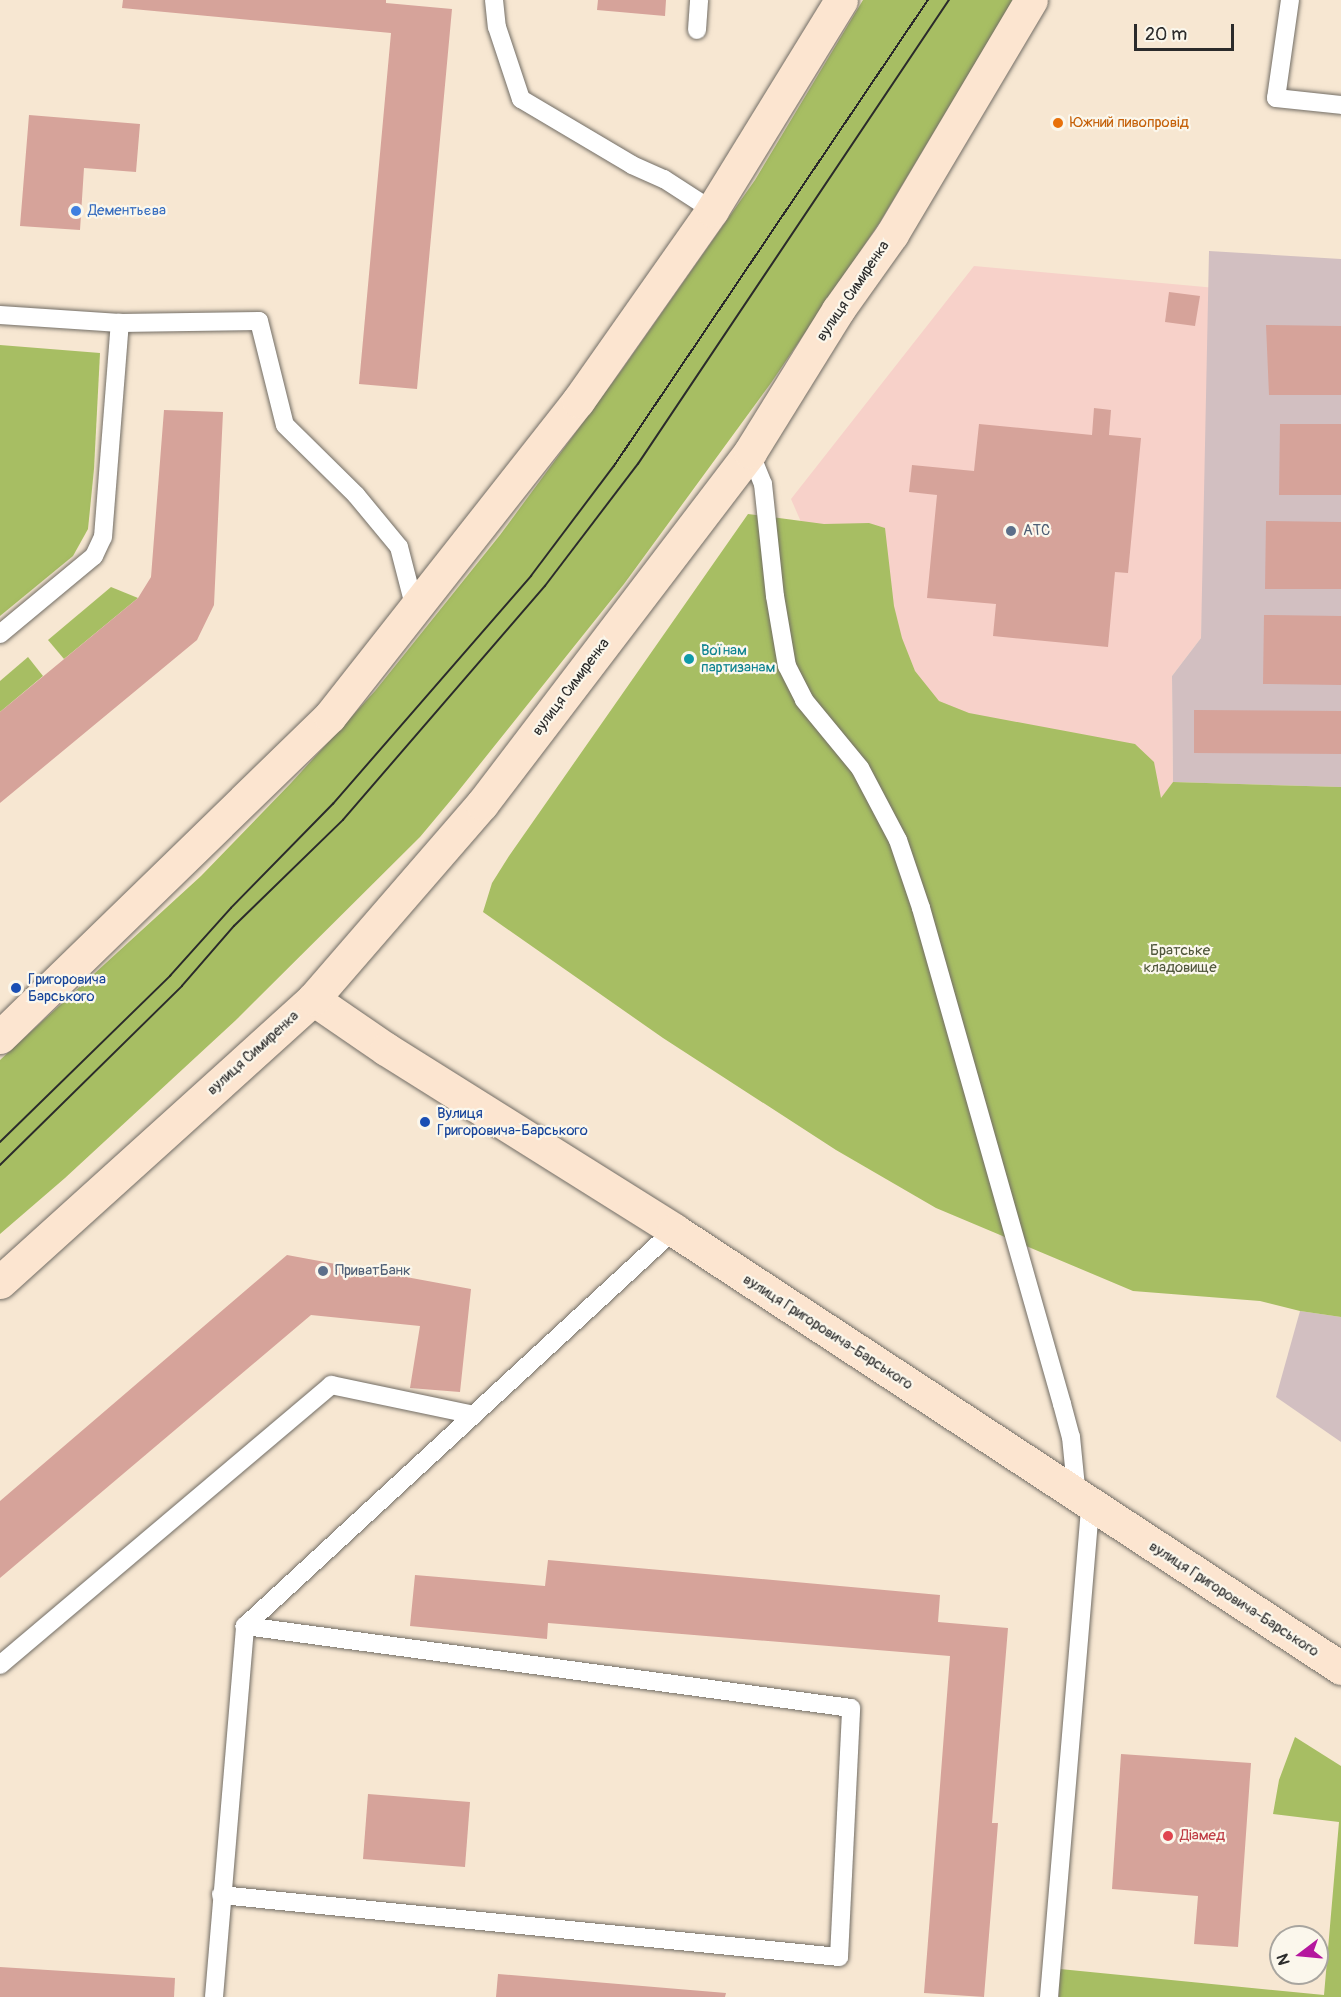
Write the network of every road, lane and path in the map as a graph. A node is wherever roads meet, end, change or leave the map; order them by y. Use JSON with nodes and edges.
{"nodes":[{"id":1,"x":494,"y":0,"type":"edge"},
{"id":2,"x":699,"y":0,"type":"edge"},
{"id":3,"x":841,"y":0,"type":"edge"},
{"id":4,"x":1031,"y":0,"type":"edge"},
{"id":5,"x":1290,"y":0,"type":"edge"},
{"id":6,"x":697,"y":30,"type":"dead end"},
{"id":7,"x":1341,"y":105,"type":"edge"},
{"id":8,"x":712,"y":210,"type":"junction"},
{"id":9,"x":0,"y":315,"type":"edge"},
{"id":10,"x":120,"y":323,"type":"junction"},
{"id":11,"x":750,"y":452,"type":"junction"},
{"id":12,"x":415,"y":609,"type":"junction"},
{"id":13,"x":0,"y":634,"type":"edge"},
{"id":14,"x":313,"y":999,"type":"junction"},
{"id":15,"x":0,"y":1037,"type":"edge"},
{"id":16,"x":674,"y":1230,"type":"junction"},
{"id":17,"x":0,"y":1282,"type":"edge"},
{"id":18,"x":474,"y":1415,"type":"junction"},
{"id":19,"x":1084,"y":1501,"type":"junction"},
{"id":20,"x":245,"y":1626,"type":"junction"},
{"id":21,"x":0,"y":1665,"type":"edge"},
{"id":22,"x":1341,"y":1668,"type":"edge"},
{"id":23,"x":221,"y":1895,"type":"junction"},
{"id":24,"x":214,"y":1997,"type":"edge"},
{"id":25,"x":1049,"y":1997,"type":"edge"}],
"edges":[{"from":1,"to":8,"type":"lane"},
{"from":2,"to":6,"type":"lane"},
{"from":3,"to":8,"type":"street"},
{"from":4,"to":11,"type":"street","name":"вулиця Симиренка"},
{"from":5,"to":7,"type":"lane"},
{"from":8,"to":12,"type":"street"},
{"from":9,"to":10,"type":"lane"},
{"from":10,"to":12,"type":"lane"},
{"from":10,"to":13,"type":"lane"},
{"from":11,"to":14,"type":"street","name":"вулиця Симиренка"},
{"from":11,"to":19,"type":"lane"},
{"from":12,"to":15,"type":"street"},
{"from":14,"to":16,"type":"street","name":"вулиця Григоровича-Барського"},
{"from":14,"to":17,"type":"street","name":"вулиця Симиренка"},
{"from":16,"to":18,"type":"lane"},
{"from":16,"to":19,"type":"street","name":"вулиця Григоровича-Барського"},
{"from":18,"to":20,"type":"lane"},
{"from":18,"to":21,"type":"lane"},
{"from":19,"to":22,"type":"street","name":"вулиця Григоровича-Барського"},
{"from":19,"to":25,"type":"lane"},
{"from":20,"to":23,"type":"lane"},
{"from":20,"to":23,"type":"lane"},
{"from":23,"to":24,"type":"lane"}]}
